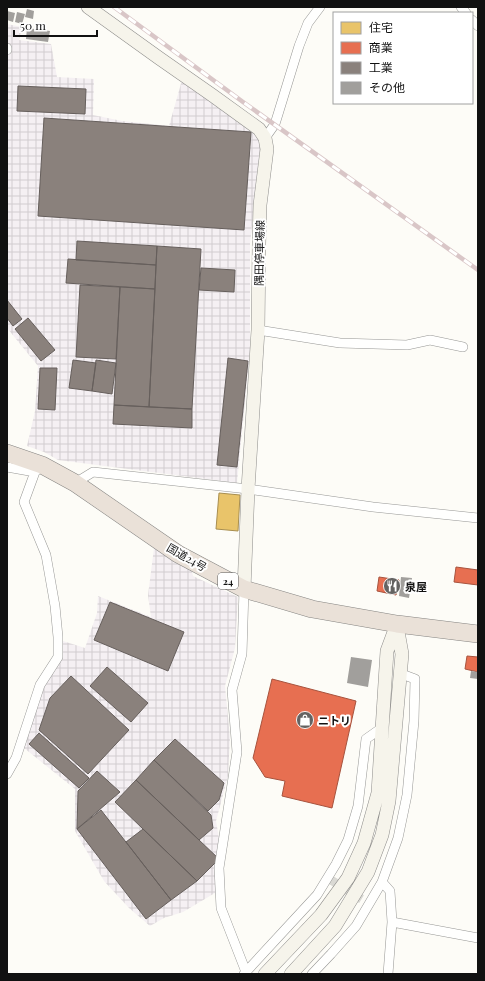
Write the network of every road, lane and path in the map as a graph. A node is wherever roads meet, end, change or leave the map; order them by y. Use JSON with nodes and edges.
{"nodes":[{"id":1,"x":88,"y":7,"type":"edge"},
{"id":2,"x":320,"y":7,"type":"edge"},
{"id":3,"x":265,"y":138,"type":"junction"},
{"id":4,"x":258,"y":330,"type":"junction"},
{"id":5,"x":463,"y":347,"type":"dead end"},
{"id":6,"x":7,"y":453,"type":"edge"},
{"id":7,"x":7,"y":466,"type":"edge"},
{"id":8,"x":39,"y":469,"type":"junction"},
{"id":9,"x":75,"y":483,"type":"junction"},
{"id":10,"x":248,"y":489,"type":"junction"},
{"id":11,"x":478,"y":518,"type":"edge"},
{"id":12,"x":244,"y":589,"type":"junction"},
{"id":13,"x":397,"y":624,"type":"junction"},
{"id":14,"x":478,"y":634,"type":"edge"},
{"id":15,"x":399,"y":673,"type":"junction"},
{"id":16,"x":383,"y":727,"type":"junction"},
{"id":17,"x":7,"y":774,"type":"edge"},
{"id":18,"x":382,"y":882,"type":"junction"},
{"id":19,"x":392,"y":922,"type":"junction"},
{"id":20,"x":478,"y":938,"type":"edge"},
{"id":21,"x":245,"y":973,"type":"edge"},
{"id":22,"x":265,"y":974,"type":"edge"},
{"id":23,"x":291,"y":974,"type":"edge"},
{"id":24,"x":312,"y":974,"type":"edge"},
{"id":25,"x":388,"y":974,"type":"edge"}],
"edges":[{"from":1,"to":3,"type":"street"},
{"from":2,"to":3,"type":"street"},
{"from":3,"to":4,"type":"street","name":"隅田停車場線"},
{"from":4,"to":5,"type":"street"},
{"from":4,"to":10,"type":"street","name":"隅田停車場線"},
{"from":6,"to":8,"type":"highway","name":"国道24号","number":"24"},
{"from":7,"to":8,"type":"street"},
{"from":8,"to":9,"type":"highway","name":"国道24号","number":"24"},
{"from":8,"to":17,"type":"street"},
{"from":9,"to":10,"type":"street"},
{"from":9,"to":12,"type":"highway","name":"国道24号","number":"24"},
{"from":10,"to":11,"type":"street"},
{"from":10,"to":12,"type":"street","name":"隅田停車場線"},
{"from":12,"to":13,"type":"highway","name":"国道24号","number":"24"},
{"from":12,"to":21,"type":"street"},
{"from":13,"to":14,"type":"highway","name":"国道24号","number":"24"},
{"from":13,"to":15,"type":"street"},
{"from":13,"to":16,"type":"street"},
{"from":15,"to":18,"type":"street"},
{"from":15,"to":23,"type":"street"},
{"from":16,"to":21,"type":"street"},
{"from":16,"to":22,"type":"street"},
{"from":18,"to":19,"type":"street"},
{"from":18,"to":24,"type":"street"},
{"from":19,"to":20,"type":"street"},
{"from":19,"to":25,"type":"street"}]}
